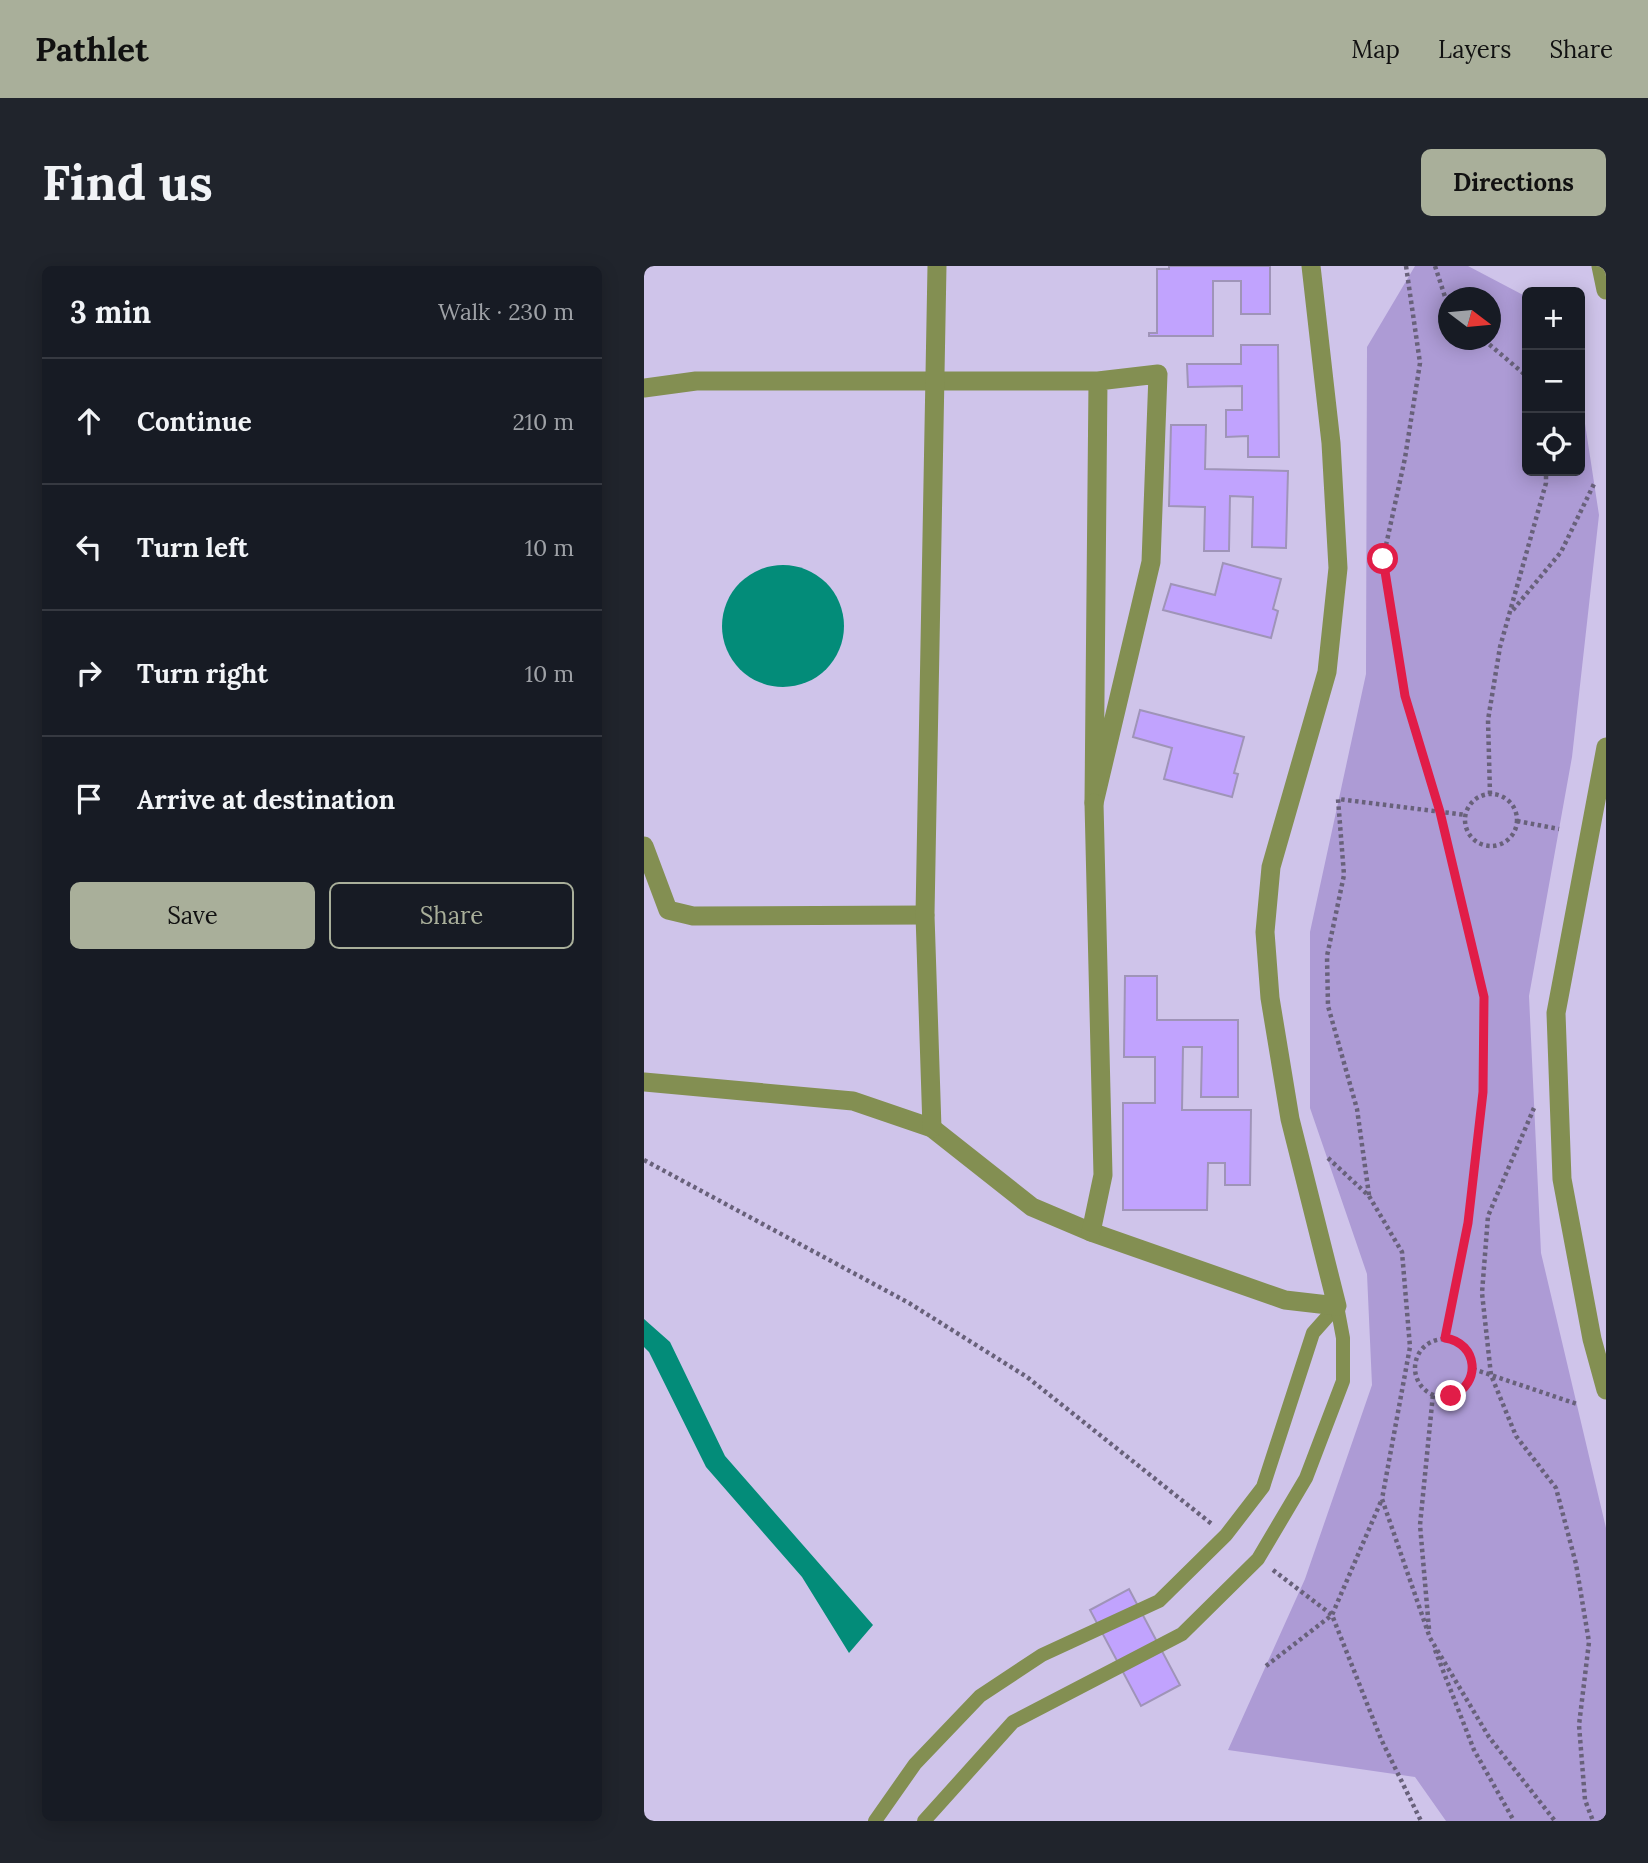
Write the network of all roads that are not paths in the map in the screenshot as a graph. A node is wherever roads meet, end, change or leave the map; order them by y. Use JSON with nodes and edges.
{"nodes":[{"id":1,"x":937,"y":266,"type":"edge"},
{"id":2,"x":1311,"y":266,"type":"edge"},
{"id":3,"x":1601,"y":266,"type":"edge"},
{"id":4,"x":1606,"y":290,"type":"edge"},
{"id":5,"x":1098,"y":381,"type":"junction"},
{"id":6,"x":934,"y":383,"type":"junction"},
{"id":7,"x":644,"y":388,"type":"edge"},
{"id":8,"x":1606,"y":747,"type":"edge"},
{"id":9,"x":1094,"y":803,"type":"junction"},
{"id":10,"x":644,"y":846,"type":"edge"},
{"id":11,"x":925,"y":915,"type":"junction"},
{"id":12,"x":644,"y":1082,"type":"edge"},
{"id":13,"x":932,"y":1128,"type":"junction"},
{"id":14,"x":1091,"y":1232,"type":"junction"},
{"id":15,"x":1337,"y":1306,"type":"junction"},
{"id":16,"x":1606,"y":1390,"type":"edge"},
{"id":17,"x":875,"y":1821,"type":"edge"},
{"id":18,"x":924,"y":1821,"type":"edge"}],
"edges":[{"from":1,"to":6,"type":"street"},
{"from":2,"to":15,"type":"street"},
{"from":3,"to":4,"type":"street"},
{"from":5,"to":6,"type":"street"},
{"from":5,"to":9,"type":"street"},
{"from":5,"to":9,"type":"street"},
{"from":6,"to":7,"type":"street"},
{"from":6,"to":11,"type":"street"},
{"from":8,"to":16,"type":"street"},
{"from":9,"to":14,"type":"street"},
{"from":10,"to":11,"type":"street"},
{"from":11,"to":13,"type":"street"},
{"from":12,"to":13,"type":"street"},
{"from":13,"to":14,"type":"street"},
{"from":14,"to":15,"type":"street"},
{"from":15,"to":17,"type":"lane"},
{"from":15,"to":18,"type":"lane"}]}
